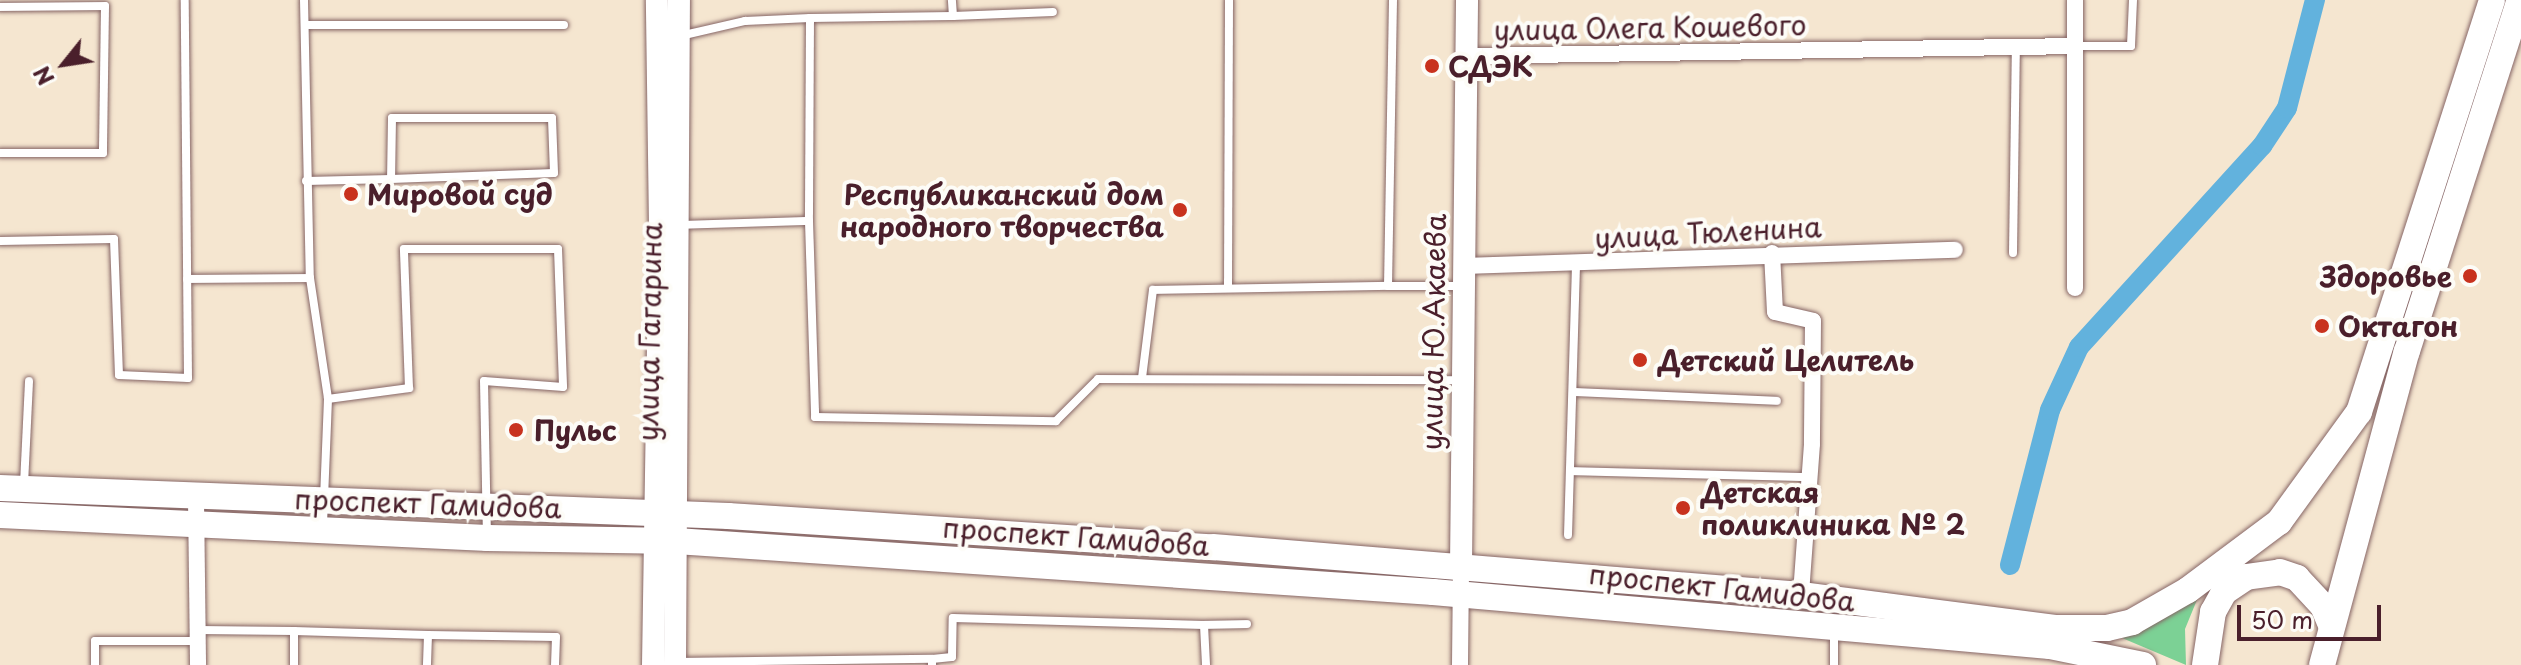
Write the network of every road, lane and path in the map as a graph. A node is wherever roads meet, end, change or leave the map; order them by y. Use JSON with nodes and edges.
{"nodes":[{"id":1,"x":185,"y":0,"type":"edge"},
{"id":2,"x":304,"y":0,"type":"edge"},
{"id":3,"x":657,"y":0,"type":"edge"},
{"id":4,"x":679,"y":0,"type":"edge"},
{"id":5,"x":952,"y":0,"type":"edge"},
{"id":6,"x":1229,"y":0,"type":"edge"},
{"id":7,"x":1393,"y":0,"type":"edge"},
{"id":8,"x":1467,"y":0,"type":"edge"},
{"id":9,"x":2075,"y":0,"type":"edge"},
{"id":10,"x":2133,"y":0,"type":"edge"},
{"id":11,"x":2492,"y":0,"type":"edge"},
{"id":12,"x":2520,"y":0,"type":"edge"},
{"id":13,"x":0,"y":7,"type":"edge"},
{"id":14,"x":1053,"y":12,"type":"dead end"},
{"id":15,"x":953,"y":16,"type":"junction"},
{"id":16,"x":810,"y":18,"type":"junction"},
{"id":17,"x":305,"y":25,"type":"junction"},
{"id":18,"x":564,"y":25,"type":"dead end"},
{"id":19,"x":681,"y":36,"type":"junction"},
{"id":20,"x":657,"y":44,"type":"junction"},
{"id":21,"x":2016,"y":46,"type":"junction"},
{"id":22,"x":2075,"y":46,"type":"junction"},
{"id":23,"x":1467,"y":56,"type":"junction"},
{"id":24,"x":0,"y":153,"type":"edge"},
{"id":25,"x":391,"y":179,"type":"junction"},
{"id":26,"x":306,"y":181,"type":"junction"},
{"id":27,"x":809,"y":221,"type":"junction"},
{"id":28,"x":670,"y":226,"type":"junction"},
{"id":29,"x":0,"y":241,"type":"edge"},
{"id":30,"x":1955,"y":250,"type":"dead end"},
{"id":31,"x":1772,"y":253,"type":"junction"},
{"id":32,"x":2013,"y":253,"type":"dead end"},
{"id":33,"x":1576,"y":264,"type":"junction"},
{"id":34,"x":1463,"y":276,"type":"junction"},
{"id":35,"x":310,"y":278,"type":"junction"},
{"id":36,"x":187,"y":279,"type":"junction"},
{"id":37,"x":1388,"y":286,"type":"junction"},
{"id":38,"x":1228,"y":288,"type":"junction"},
{"id":39,"x":2075,"y":288,"type":"dead end"},
{"id":40,"x":2410,"y":300,"type":"junction"},
{"id":41,"x":2394,"y":350,"type":"junction"},
{"id":42,"x":1142,"y":378,"type":"junction"},
{"id":43,"x":1462,"y":380,"type":"junction"},
{"id":44,"x":29,"y":381,"type":"dead end"},
{"id":45,"x":1573,"y":392,"type":"junction"},
{"id":46,"x":328,"y":399,"type":"junction"},
{"id":47,"x":1777,"y":401,"type":"dead end"},
{"id":48,"x":1571,"y":471,"type":"junction"},
{"id":49,"x":1807,"y":477,"type":"junction"},
{"id":50,"x":12,"y":489,"type":"edge"},
{"id":51,"x":196,"y":498,"type":"junction"},
{"id":52,"x":323,"y":503,"type":"junction"},
{"id":53,"x":486,"y":509,"type":"junction"},
{"id":54,"x":663,"y":514,"type":"junction"},
{"id":55,"x":0,"y":515,"type":"edge"},
{"id":56,"x":196,"y":525,"type":"junction"},
{"id":57,"x":323,"y":531,"type":"junction"},
{"id":58,"x":1568,"y":535,"type":"dead end"},
{"id":59,"x":487,"y":538,"type":"junction"},
{"id":60,"x":665,"y":542,"type":"junction"},
{"id":61,"x":1461,"y":566,"type":"junction"},
{"id":62,"x":2223,"y":580,"type":"junction"},
{"id":63,"x":1461,"y":594,"type":"junction"},
{"id":64,"x":1801,"y":595,"type":"junction"},
{"id":65,"x":1247,"y":624,"type":"dead end"},
{"id":66,"x":1204,"y":625,"type":"junction"},
{"id":67,"x":2331,"y":625,"type":"junction"},
{"id":68,"x":294,"y":631,"type":"junction"},
{"id":69,"x":1834,"y":631,"type":"junction"},
{"id":70,"x":428,"y":635,"type":"junction"},
{"id":71,"x":198,"y":636,"type":"junction"},
{"id":72,"x":932,"y":662,"type":"edge"},
{"id":73,"x":668,"y":664,"type":"edge"},
{"id":74,"x":95,"y":665,"type":"edge"},
{"id":75,"x":198,"y":665,"type":"edge"},
{"id":76,"x":294,"y":665,"type":"edge"},
{"id":77,"x":427,"y":665,"type":"edge"},
{"id":78,"x":555,"y":665,"type":"edge"},
{"id":79,"x":1206,"y":665,"type":"edge"},
{"id":80,"x":1460,"y":665,"type":"edge"},
{"id":81,"x":1834,"y":665,"type":"edge"},
{"id":82,"x":2143,"y":665,"type":"edge"},
{"id":83,"x":2205,"y":665,"type":"edge"},
{"id":84,"x":2322,"y":665,"type":"edge"}],
"edges":[{"from":1,"to":36,"type":"lane"},
{"from":2,"to":17,"type":"lane"},
{"from":3,"to":20,"type":"main road","name":"улица Гагарина"},
{"from":4,"to":19,"type":"main road","name":"улица Гагарина"},
{"from":5,"to":15,"type":"lane"},
{"from":6,"to":38,"type":"lane"},
{"from":7,"to":37,"type":"lane"},
{"from":8,"to":23,"type":"main road","name":"улица Ю.Акаева"},
{"from":9,"to":22,"type":"street"},
{"from":10,"to":22,"type":"lane"},
{"from":11,"to":40,"type":"main road"},
{"from":12,"to":40,"type":"main road"},
{"from":13,"to":24,"type":"lane"},
{"from":14,"to":15,"type":"lane"},
{"from":15,"to":16,"type":"lane"},
{"from":16,"to":19,"type":"lane"},
{"from":16,"to":27,"type":"lane"},
{"from":17,"to":18,"type":"lane"},
{"from":17,"to":26,"type":"lane"},
{"from":19,"to":20,"type":"lane"},
{"from":19,"to":28,"type":"main road","name":"улица Гагарина"},
{"from":20,"to":28,"type":"main road","name":"улица Гагарина"},
{"from":21,"to":22,"type":"street","name":"улица Олега Кошевого"},
{"from":21,"to":23,"type":"street","name":"улица Олега Кошевого"},
{"from":21,"to":32,"type":"lane"},
{"from":22,"to":39,"type":"street"},
{"from":23,"to":34,"type":"main road","name":"улица Ю.Акаева"},
{"from":25,"to":25,"type":"lane"},
{"from":25,"to":26,"type":"lane"},
{"from":26,"to":35,"type":"lane"},
{"from":27,"to":28,"type":"lane"},
{"from":27,"to":42,"type":"lane"},
{"from":28,"to":54,"type":"main road","name":"улица Гагарина"},
{"from":29,"to":36,"type":"lane"},
{"from":30,"to":31,"type":"street","name":"улица Тюленина"},
{"from":31,"to":33,"type":"street","name":"улица Тюленина"},
{"from":31,"to":49,"type":"street"},
{"from":33,"to":34,"type":"street","name":"улица Тюленина"},
{"from":33,"to":45,"type":"lane"},
{"from":34,"to":37,"type":"lane"},
{"from":34,"to":43,"type":"main road","name":"улица Ю.Акаева"},
{"from":35,"to":36,"type":"lane"},
{"from":35,"to":46,"type":"lane"},
{"from":37,"to":38,"type":"lane"},
{"from":38,"to":42,"type":"lane"},
{"from":40,"to":41,"type":"main road"},
{"from":41,"to":62,"type":"main road"},
{"from":41,"to":67,"type":"main road"},
{"from":42,"to":43,"type":"lane"},
{"from":43,"to":61,"type":"main road","name":"улица Ю.Акаева"},
{"from":44,"to":50,"type":"lane"},
{"from":45,"to":47,"type":"lane"},
{"from":45,"to":48,"type":"lane"},
{"from":46,"to":52,"type":"lane"},
{"from":46,"to":53,"type":"lane"},
{"from":48,"to":49,"type":"lane"},
{"from":48,"to":58,"type":"lane"},
{"from":49,"to":64,"type":"street"},
{"from":50,"to":51,"type":"main road","name":"проспект Гамидова"},
{"from":51,"to":52,"type":"main road","name":"проспект Гамидова"},
{"from":51,"to":56,"type":"street"},
{"from":52,"to":53,"type":"main road","name":"проспект Гамидова"},
{"from":52,"to":57,"type":"lane"},
{"from":53,"to":54,"type":"main road","name":"проспект Гамидова"},
{"from":53,"to":59,"type":"lane"},
{"from":54,"to":60,"type":"main road","name":"улица Гагарина"},
{"from":54,"to":61,"type":"main road","name":"проспект Гамидова"},
{"from":55,"to":56,"type":"main road","name":"проспект Гамидова"},
{"from":56,"to":57,"type":"main road","name":"проспект Гамидова"},
{"from":56,"to":71,"type":"street"},
{"from":57,"to":59,"type":"main road","name":"проспект Гамидова"},
{"from":59,"to":60,"type":"main road","name":"проспект Гамидова"},
{"from":60,"to":63,"type":"main road","name":"проспект Гамидова"},
{"from":60,"to":73,"type":"main road","name":"улица Гагарина"},
{"from":61,"to":63,"type":"street","name":"улица Ю.Акаева"},
{"from":61,"to":64,"type":"main road","name":"проспект Гамидова"},
{"from":62,"to":64,"type":"main road","name":"проспект Гамидова"},
{"from":62,"to":67,"type":"main road"},
{"from":62,"to":83,"type":"main road"},
{"from":63,"to":69,"type":"main road","name":"проспект Гамидова"},
{"from":63,"to":80,"type":"street","name":"улица Ю.Акаева"},
{"from":65,"to":66,"type":"lane"},
{"from":66,"to":72,"type":"lane"},
{"from":66,"to":79,"type":"lane"},
{"from":67,"to":84,"type":"main road"},
{"from":68,"to":70,"type":"lane"},
{"from":68,"to":71,"type":"lane"},
{"from":68,"to":76,"type":"lane"},
{"from":69,"to":81,"type":"lane"},
{"from":69,"to":82,"type":"main road","name":"проспект Гамидова"},
{"from":70,"to":77,"type":"lane"},
{"from":70,"to":78,"type":"lane"},
{"from":71,"to":74,"type":"lane"},
{"from":71,"to":75,"type":"street"},
{"from":72,"to":73,"type":"lane"}]}
